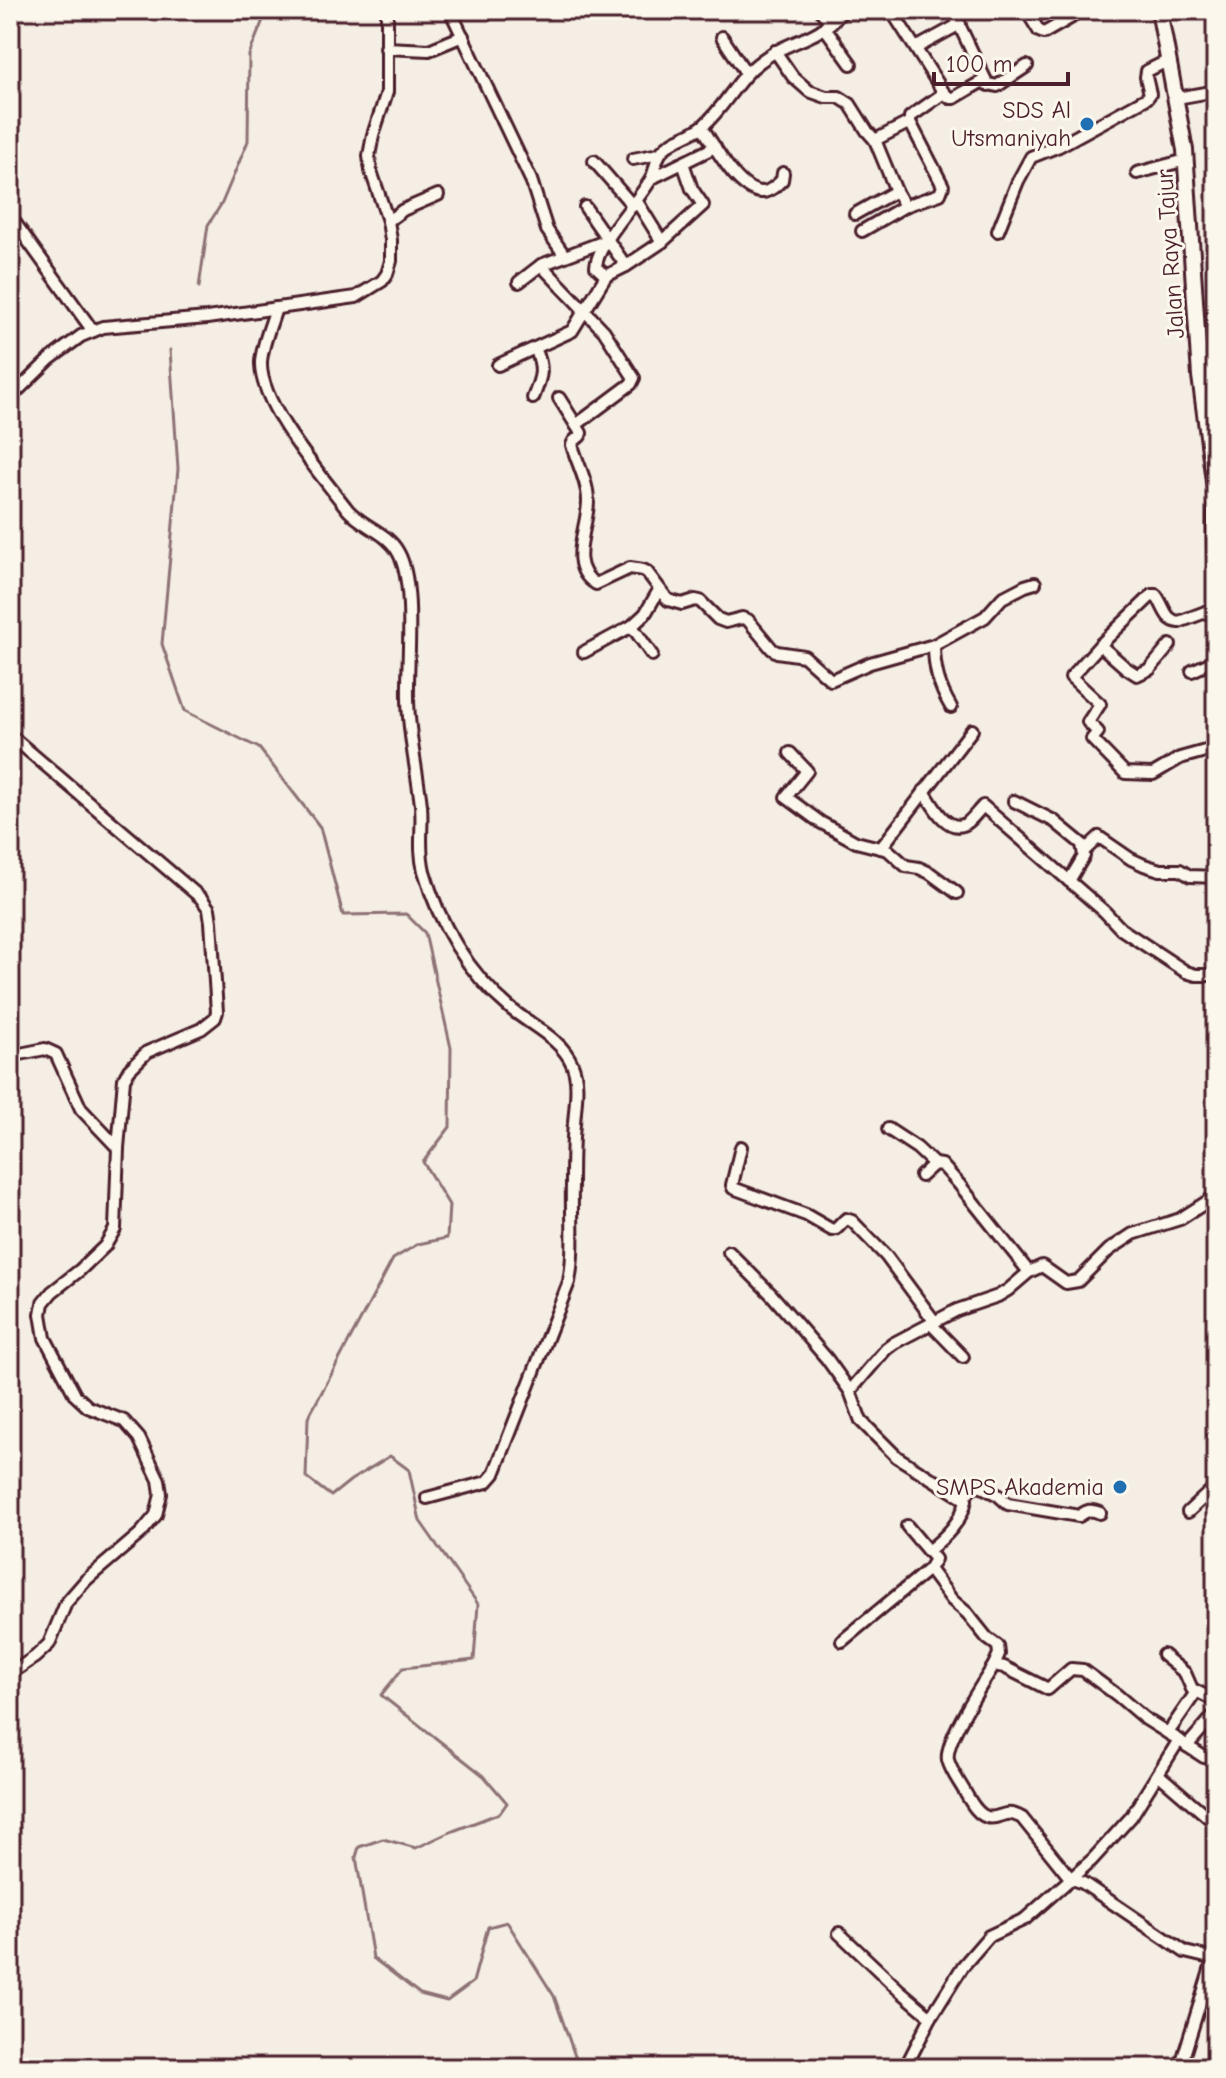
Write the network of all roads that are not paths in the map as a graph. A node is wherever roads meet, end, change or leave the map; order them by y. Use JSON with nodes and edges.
{"nodes":[{"id":1,"x":387,"y":10,"type":"edge"},
{"id":2,"x":450,"y":10,"type":"edge"},
{"id":3,"x":820,"y":10,"type":"edge"},
{"id":4,"x":844,"y":10,"type":"edge"},
{"id":5,"x":891,"y":10,"type":"edge"},
{"id":6,"x":952,"y":10,"type":"edge"},
{"id":7,"x":1026,"y":10,"type":"edge"},
{"id":8,"x":1159,"y":10,"type":"edge"},
{"id":9,"x":1072,"y":17,"type":"dead end"},
{"id":10,"x":960,"y":24,"type":"junction"},
{"id":11,"x":828,"y":25,"type":"junction"},
{"id":12,"x":463,"y":36,"type":"junction"},
{"id":13,"x":722,"y":37,"type":"dead end"},
{"id":14,"x":386,"y":48,"type":"junction"},
{"id":15,"x":916,"y":48,"type":"junction"},
{"id":16,"x":775,"y":51,"type":"junction"},
{"id":17,"x":1169,"y":60,"type":"junction"},
{"id":18,"x":851,"y":64,"type":"dead end"},
{"id":19,"x":1027,"y":66,"type":"dead end"},
{"id":20,"x":746,"y":73,"type":"junction"},
{"id":21,"x":988,"y":85,"type":"junction"},
{"id":22,"x":1216,"y":91,"type":"edge"},
{"id":23,"x":944,"y":93,"type":"junction"},
{"id":24,"x":1177,"y":98,"type":"junction"},
{"id":25,"x":910,"y":122,"type":"junction"},
{"id":26,"x":702,"y":127,"type":"junction"},
{"id":27,"x":875,"y":140,"type":"junction"},
{"id":28,"x":715,"y":147,"type":"junction"},
{"id":29,"x":659,"y":154,"type":"junction"},
{"id":30,"x":633,"y":159,"type":"dead end"},
{"id":31,"x":1186,"y":160,"type":"junction"},
{"id":32,"x":594,"y":161,"type":"dead end"},
{"id":33,"x":683,"y":163,"type":"junction"},
{"id":34,"x":783,"y":173,"type":"dead end"},
{"id":35,"x":1137,"y":173,"type":"dead end"},
{"id":36,"x":652,"y":178,"type":"junction"},
{"id":37,"x":896,"y":191,"type":"junction"},
{"id":38,"x":438,"y":195,"type":"dead end"},
{"id":39,"x":634,"y":203,"type":"junction"},
{"id":40,"x":874,"y":204,"type":"junction"},
{"id":41,"x":905,"y":206,"type":"junction"},
{"id":42,"x":585,"y":207,"type":"dead end"},
{"id":43,"x":855,"y":214,"type":"dead end"},
{"id":44,"x":10,"y":216,"type":"edge"},
{"id":45,"x":883,"y":219,"type":"junction"},
{"id":46,"x":388,"y":221,"type":"junction"},
{"id":47,"x":862,"y":231,"type":"dead end"},
{"id":48,"x":998,"y":231,"type":"dead end"},
{"id":49,"x":608,"y":240,"type":"junction"},
{"id":50,"x":662,"y":242,"type":"junction"},
{"id":51,"x":565,"y":256,"type":"junction"},
{"id":52,"x":541,"y":265,"type":"junction"},
{"id":53,"x":626,"y":266,"type":"junction"},
{"id":54,"x":606,"y":276,"type":"junction"},
{"id":55,"x":519,"y":282,"type":"dead end"},
{"id":56,"x":276,"y":308,"type":"junction"},
{"id":57,"x":585,"y":309,"type":"junction"},
{"id":58,"x":93,"y":331,"type":"junction"},
{"id":59,"x":535,"y":348,"type":"junction"},
{"id":60,"x":498,"y":365,"type":"dead end"},
{"id":61,"x":10,"y":398,"type":"edge"},
{"id":62,"x":533,"y":398,"type":"dead end"},
{"id":63,"x":559,"y":398,"type":"dead end"},
{"id":64,"x":576,"y":425,"type":"junction"},
{"id":65,"x":1216,"y":496,"type":"edge"},
{"id":66,"x":1216,"y":506,"type":"edge"},
{"id":67,"x":1216,"y":556,"type":"edge"},
{"id":68,"x":1035,"y":583,"type":"dead end"},
{"id":69,"x":659,"y":590,"type":"junction"},
{"id":70,"x":1216,"y":608,"type":"edge"},
{"id":71,"x":632,"y":626,"type":"junction"},
{"id":72,"x":934,"y":645,"type":"junction"},
{"id":73,"x":1100,"y":645,"type":"junction"},
{"id":74,"x":1170,"y":645,"type":"dead end"},
{"id":75,"x":584,"y":652,"type":"dead end"},
{"id":76,"x":652,"y":655,"type":"dead end"},
{"id":77,"x":1216,"y":660,"type":"edge"},
{"id":78,"x":1192,"y":671,"type":"dead end"},
{"id":79,"x":951,"y":707,"type":"dead end"},
{"id":80,"x":972,"y":730,"type":"dead end"},
{"id":81,"x":10,"y":735,"type":"edge"},
{"id":82,"x":1216,"y":748,"type":"edge"},
{"id":83,"x":790,"y":753,"type":"dead end"},
{"id":84,"x":924,"y":791,"type":"junction"},
{"id":85,"x":1014,"y":801,"type":"dead end"},
{"id":86,"x":881,"y":848,"type":"junction"},
{"id":87,"x":1084,"y":851,"type":"junction"},
{"id":88,"x":1216,"y":877,"type":"edge"},
{"id":89,"x":1069,"y":881,"type":"junction"},
{"id":90,"x":957,"y":893,"type":"dead end"},
{"id":91,"x":1216,"y":975,"type":"edge"},
{"id":92,"x":10,"y":1056,"type":"edge"},
{"id":93,"x":888,"y":1129,"type":"dead end"},
{"id":94,"x":741,"y":1147,"type":"dead end"},
{"id":95,"x":118,"y":1148,"type":"junction"},
{"id":96,"x":934,"y":1164,"type":"junction"},
{"id":97,"x":921,"y":1176,"type":"dead end"},
{"id":98,"x":1216,"y":1196,"type":"edge"},
{"id":99,"x":729,"y":1252,"type":"dead end"},
{"id":100,"x":1029,"y":1272,"type":"junction"},
{"id":101,"x":933,"y":1323,"type":"junction"},
{"id":102,"x":963,"y":1357,"type":"dead end"},
{"id":103,"x":850,"y":1391,"type":"junction"},
{"id":104,"x":1216,"y":1486,"type":"edge"},
{"id":105,"x":964,"y":1497,"type":"junction"},
{"id":106,"x":427,"y":1498,"type":"dead end"},
{"id":107,"x":1188,"y":1512,"type":"dead end"},
{"id":108,"x":1100,"y":1513,"type":"dead end"},
{"id":109,"x":907,"y":1526,"type":"dead end"},
{"id":110,"x":928,"y":1551,"type":"junction"},
{"id":111,"x":929,"y":1569,"type":"junction"},
{"id":112,"x":842,"y":1641,"type":"dead end"},
{"id":113,"x":1163,"y":1655,"type":"dead end"},
{"id":114,"x":994,"y":1665,"type":"junction"},
{"id":115,"x":10,"y":1674,"type":"edge"},
{"id":116,"x":1196,"y":1692,"type":"junction"},
{"id":117,"x":1216,"y":1701,"type":"edge"},
{"id":118,"x":1216,"y":1713,"type":"edge"},
{"id":119,"x":1168,"y":1733,"type":"junction"},
{"id":120,"x":1183,"y":1743,"type":"junction"},
{"id":121,"x":1216,"y":1760,"type":"edge"},
{"id":122,"x":1158,"y":1774,"type":"junction"},
{"id":123,"x":1216,"y":1824,"type":"edge"},
{"id":124,"x":1071,"y":1879,"type":"junction"},
{"id":125,"x":839,"y":1933,"type":"dead end"},
{"id":126,"x":1215,"y":1955,"type":"edge"},
{"id":127,"x":1214,"y":1982,"type":"edge"},
{"id":128,"x":931,"y":2017,"type":"junction"},
{"id":129,"x":905,"y":2068,"type":"edge"},
{"id":130,"x":1180,"y":2068,"type":"edge"}],
"edges":[{"from":1,"to":14,"type":"street"},
{"from":2,"to":12,"type":"street"},
{"from":3,"to":11,"type":"street"},
{"from":4,"to":11,"type":"street"},
{"from":5,"to":15,"type":"street"},
{"from":6,"to":10,"type":"street"},
{"from":7,"to":9,"type":"street"},
{"from":8,"to":17,"type":"main road","name":"Jalan Raya Tajur"},
{"from":10,"to":15,"type":"street"},
{"from":10,"to":21,"type":"street"},
{"from":11,"to":16,"type":"street"},
{"from":11,"to":18,"type":"street"},
{"from":12,"to":14,"type":"street"},
{"from":12,"to":51,"type":"street"},
{"from":13,"to":20,"type":"street"},
{"from":14,"to":46,"type":"street"},
{"from":15,"to":23,"type":"street"},
{"from":16,"to":20,"type":"street"},
{"from":16,"to":27,"type":"street"},
{"from":17,"to":24,"type":"main road","name":"Jalan Raya Tajur"},
{"from":17,"to":48,"type":"street"},
{"from":19,"to":21,"type":"street"},
{"from":20,"to":26,"type":"street"},
{"from":21,"to":23,"type":"street"},
{"from":22,"to":24,"type":"street"},
{"from":23,"to":25,"type":"street"},
{"from":24,"to":31,"type":"main road","name":"Jalan Raya Tajur"},
{"from":25,"to":27,"type":"street"},
{"from":25,"to":41,"type":"street"},
{"from":26,"to":28,"type":"street"},
{"from":26,"to":29,"type":"street"},
{"from":27,"to":37,"type":"street"},
{"from":28,"to":33,"type":"street"},
{"from":28,"to":34,"type":"street"},
{"from":29,"to":30,"type":"street"},
{"from":29,"to":36,"type":"street"},
{"from":31,"to":35,"type":"street"},
{"from":31,"to":65,"type":"main road","name":"Jalan Raya Tajur"},
{"from":32,"to":39,"type":"street"},
{"from":33,"to":36,"type":"street"},
{"from":33,"to":50,"type":"street"},
{"from":36,"to":39,"type":"street"},
{"from":37,"to":40,"type":"street"},
{"from":37,"to":41,"type":"street"},
{"from":38,"to":46,"type":"street"},
{"from":39,"to":49,"type":"street"},
{"from":39,"to":50,"type":"street"},
{"from":40,"to":43,"type":"street"},
{"from":40,"to":45,"type":"street"},
{"from":41,"to":45,"type":"street"},
{"from":42,"to":49,"type":"street"},
{"from":44,"to":58,"type":"street"},
{"from":45,"to":47,"type":"street"},
{"from":46,"to":56,"type":"street"},
{"from":49,"to":51,"type":"street"},
{"from":49,"to":53,"type":"street"},
{"from":49,"to":54,"type":"street"},
{"from":50,"to":53,"type":"street"},
{"from":51,"to":52,"type":"street"},
{"from":52,"to":55,"type":"street"},
{"from":52,"to":57,"type":"street"},
{"from":53,"to":54,"type":"street"},
{"from":54,"to":57,"type":"street"},
{"from":56,"to":58,"type":"street"},
{"from":56,"to":106,"type":"street"},
{"from":57,"to":59,"type":"street"},
{"from":57,"to":64,"type":"street"},
{"from":58,"to":61,"type":"street"},
{"from":59,"to":60,"type":"street"},
{"from":59,"to":62,"type":"street"},
{"from":63,"to":64,"type":"street"},
{"from":64,"to":69,"type":"street"},
{"from":66,"to":67,"type":"main road"},
{"from":68,"to":72,"type":"street"},
{"from":69,"to":71,"type":"street"},
{"from":69,"to":72,"type":"street"},
{"from":70,"to":73,"type":"street"},
{"from":71,"to":75,"type":"street"},
{"from":71,"to":76,"type":"street"},
{"from":72,"to":79,"type":"street"},
{"from":73,"to":74,"type":"street"},
{"from":73,"to":82,"type":"street"},
{"from":77,"to":78,"type":"street"},
{"from":80,"to":84,"type":"street"},
{"from":81,"to":95,"type":"street"},
{"from":83,"to":86,"type":"street"},
{"from":84,"to":86,"type":"street"},
{"from":84,"to":89,"type":"street"},
{"from":85,"to":87,"type":"street"},
{"from":86,"to":90,"type":"street"},
{"from":87,"to":88,"type":"street"},
{"from":87,"to":89,"type":"street"},
{"from":89,"to":91,"type":"street"},
{"from":92,"to":95,"type":"street"},
{"from":93,"to":96,"type":"street"},
{"from":94,"to":101,"type":"street"},
{"from":95,"to":115,"type":"street"},
{"from":96,"to":97,"type":"street"},
{"from":96,"to":100,"type":"street"},
{"from":98,"to":100,"type":"street"},
{"from":99,"to":103,"type":"street"},
{"from":100,"to":101,"type":"street"},
{"from":101,"to":102,"type":"street"},
{"from":101,"to":103,"type":"street"},
{"from":103,"to":105,"type":"street"},
{"from":104,"to":107,"type":"street"},
{"from":105,"to":108,"type":"street"},
{"from":105,"to":110,"type":"street"},
{"from":109,"to":110,"type":"street"},
{"from":110,"to":111,"type":"street"},
{"from":111,"to":112,"type":"street"},
{"from":111,"to":114,"type":"street"},
{"from":113,"to":116,"type":"street"},
{"from":114,"to":119,"type":"street"},
{"from":114,"to":124,"type":"street"},
{"from":116,"to":117,"type":"street"},
{"from":116,"to":119,"type":"street"},
{"from":118,"to":120,"type":"street"},
{"from":119,"to":120,"type":"street"},
{"from":120,"to":121,"type":"street"},
{"from":120,"to":122,"type":"street"},
{"from":122,"to":123,"type":"street"},
{"from":122,"to":124,"type":"street"},
{"from":124,"to":126,"type":"street"},
{"from":124,"to":128,"type":"street"},
{"from":125,"to":128,"type":"street"},
{"from":126,"to":127,"type":"street"},
{"from":127,"to":130,"type":"street"},
{"from":128,"to":129,"type":"street"}]}
